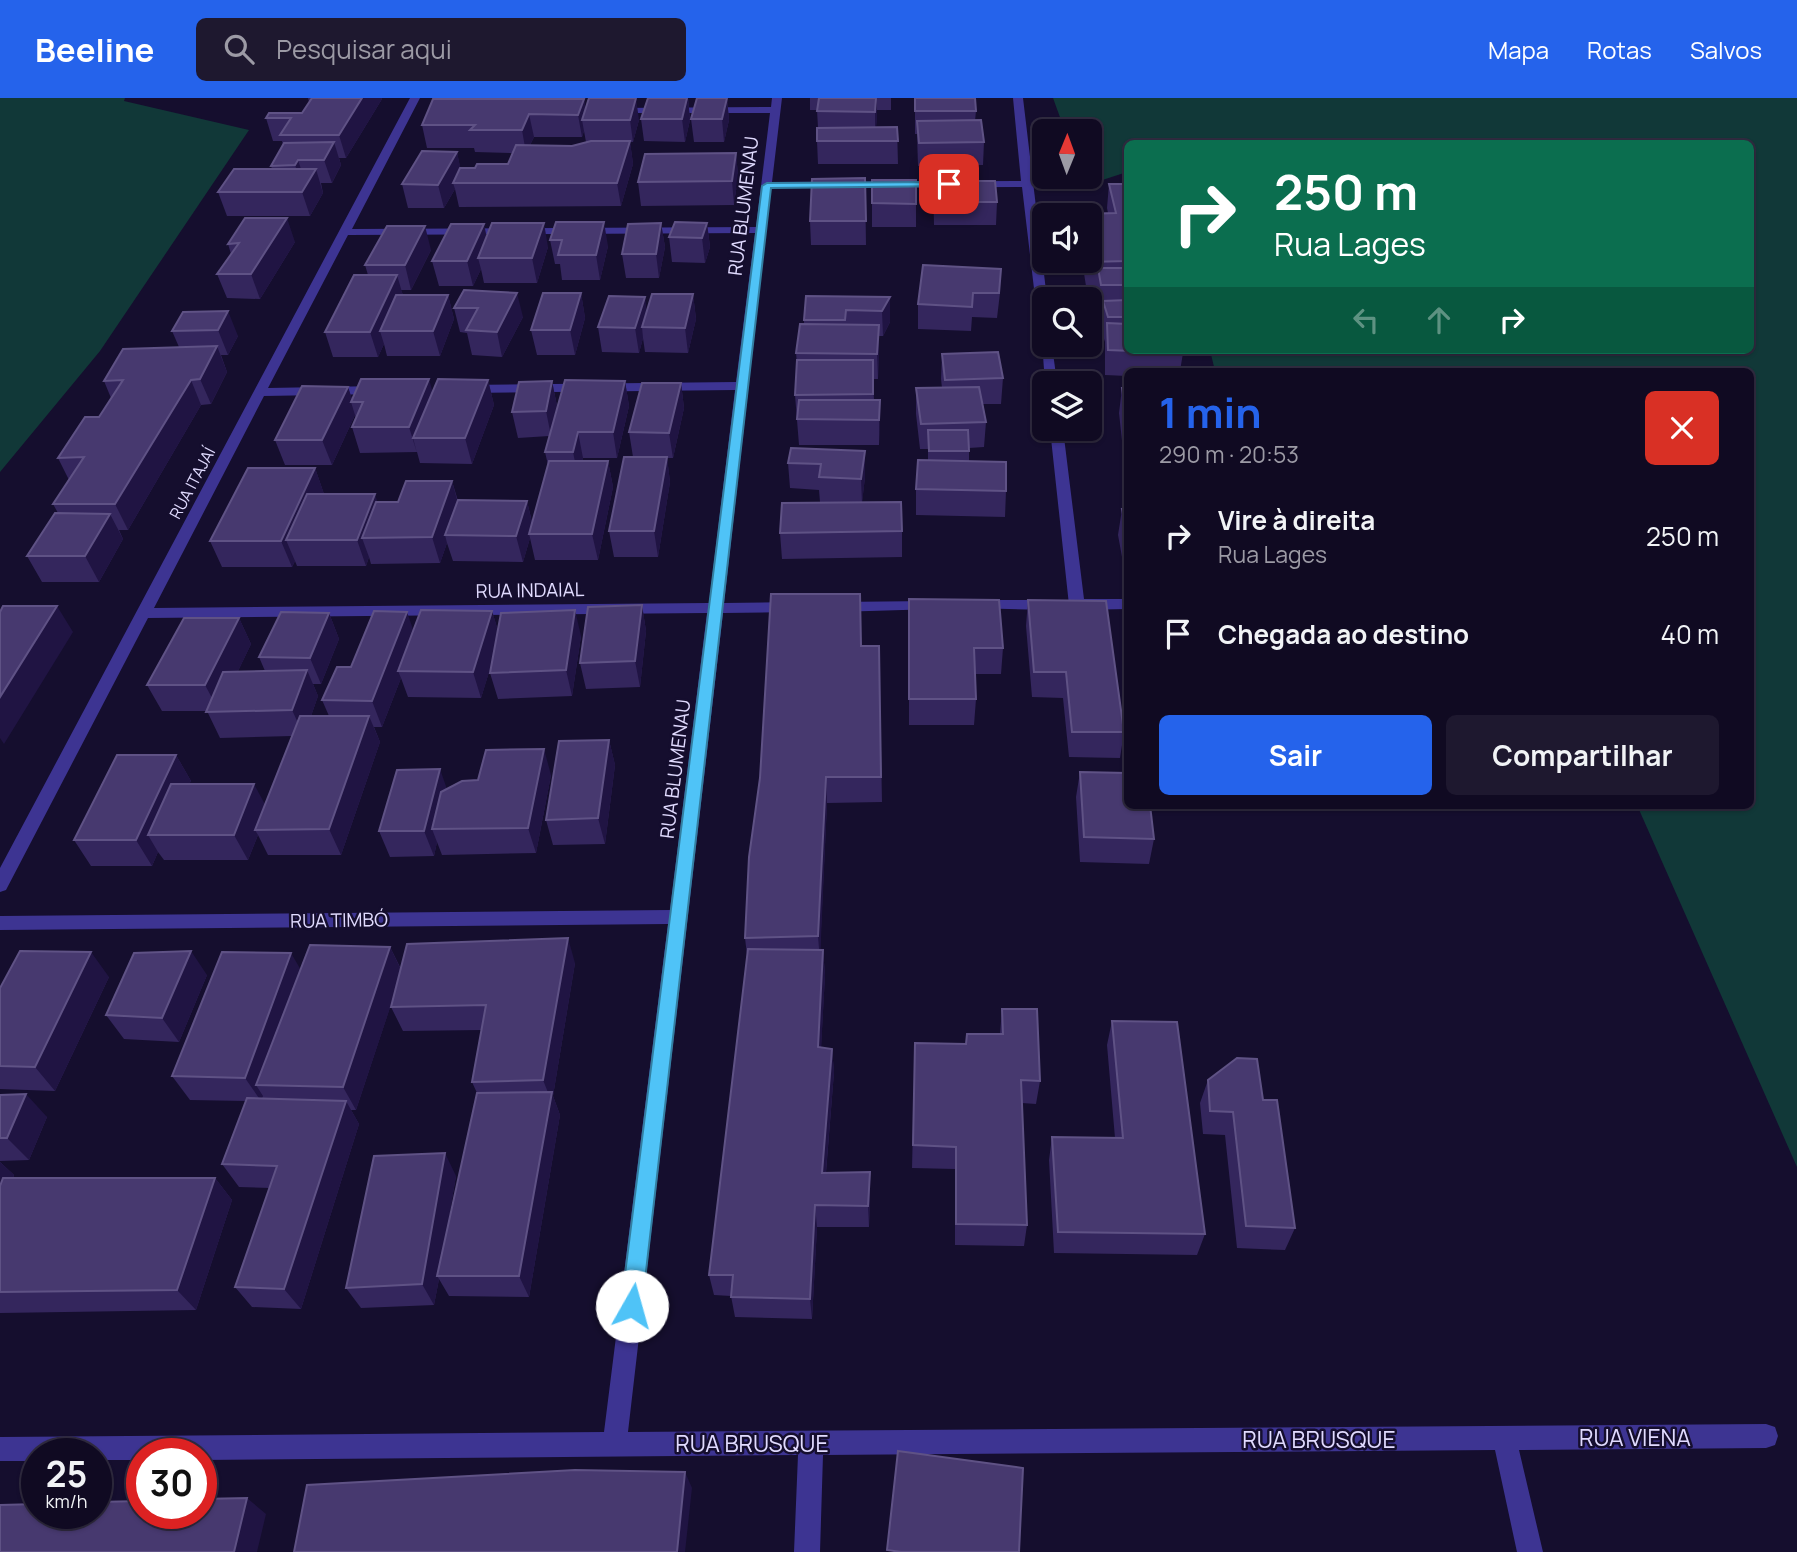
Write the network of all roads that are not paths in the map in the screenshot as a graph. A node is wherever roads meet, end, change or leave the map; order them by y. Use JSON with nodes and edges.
{"nodes":[{"id":1,"x":1018,"y":98,"type":"edge"},
{"id":2,"x":776,"y":104,"type":"edge"},
{"id":3,"x":415,"y":107,"type":"edge"},
{"id":4,"x":598,"y":111,"type":"edge"},
{"id":5,"x":1027,"y":184,"type":"junction"},
{"id":6,"x":767,"y":186,"type":"junction"},
{"id":7,"x":761,"y":230,"type":"junction"},
{"id":8,"x":344,"y":232,"type":"junction"},
{"id":9,"x":1040,"y":287,"type":"edge"},
{"id":10,"x":743,"y":386,"type":"junction"},
{"id":11,"x":453,"y":389,"type":"edge"},
{"id":12,"x":398,"y":390,"type":"edge"},
{"id":13,"x":260,"y":392,"type":"junction"},
{"id":14,"x":1057,"y":441,"type":"edge"},
{"id":15,"x":1124,"y":604,"type":"edge"},
{"id":16,"x":1077,"y":605,"type":"junction"},
{"id":17,"x":716,"y":608,"type":"junction"},
{"id":18,"x":144,"y":613,"type":"junction"},
{"id":19,"x":0,"y":885,"type":"edge"},
{"id":20,"x":679,"y":917,"type":"junction"},
{"id":21,"x":0,"y":923,"type":"edge"},
{"id":22,"x":1766,"y":1436,"type":"dead end"},
{"id":23,"x":1504,"y":1437,"type":"junction"},
{"id":24,"x":811,"y":1443,"type":"junction"},
{"id":25,"x":615,"y":1444,"type":"junction"},
{"id":26,"x":0,"y":1449,"type":"edge"},
{"id":27,"x":807,"y":1552,"type":"edge"},
{"id":28,"x":1530,"y":1552,"type":"edge"}],
"edges":[{"from":1,"to":5,"type":"street"},
{"from":2,"to":4,"type":"street"},
{"from":2,"to":6,"type":"street","name":"RUA BLUMENAU"},
{"from":3,"to":8,"type":"street","name":"RUA ITAJAÍ"},
{"from":5,"to":6,"type":"street"},
{"from":5,"to":9,"type":"street"},
{"from":6,"to":7,"type":"street","name":"RUA BLUMENAU"},
{"from":7,"to":8,"type":"street"},
{"from":7,"to":10,"type":"street","name":"RUA BLUMENAU"},
{"from":8,"to":13,"type":"street","name":"RUA ITAJAÍ"},
{"from":10,"to":11,"type":"street"},
{"from":10,"to":17,"type":"street","name":"RUA BLUMENAU"},
{"from":12,"to":13,"type":"street"},
{"from":13,"to":18,"type":"street","name":"RUA ITAJAÍ"},
{"from":14,"to":16,"type":"street"},
{"from":15,"to":16,"type":"street","name":"RUA INDAIAL"},
{"from":16,"to":17,"type":"street","name":"RUA INDAIAL"},
{"from":17,"to":18,"type":"street","name":"RUA INDAIAL"},
{"from":17,"to":20,"type":"street","name":"RUA BLUMENAU"},
{"from":18,"to":19,"type":"street","name":"RUA ITAJAÍ"},
{"from":20,"to":21,"type":"street","name":"RUA TIMBÓ"},
{"from":20,"to":25,"type":"street","name":"RUA BLUMENAU"},
{"from":22,"to":23,"type":"street","name":"RUA VIENA"},
{"from":23,"to":24,"type":"street","name":"RUA BRUSQUE"},
{"from":23,"to":28,"type":"street"},
{"from":24,"to":25,"type":"street","name":"RUA BRUSQUE"},
{"from":24,"to":27,"type":"street"},
{"from":25,"to":26,"type":"street","name":"RUA BRUSQUE"}]}
